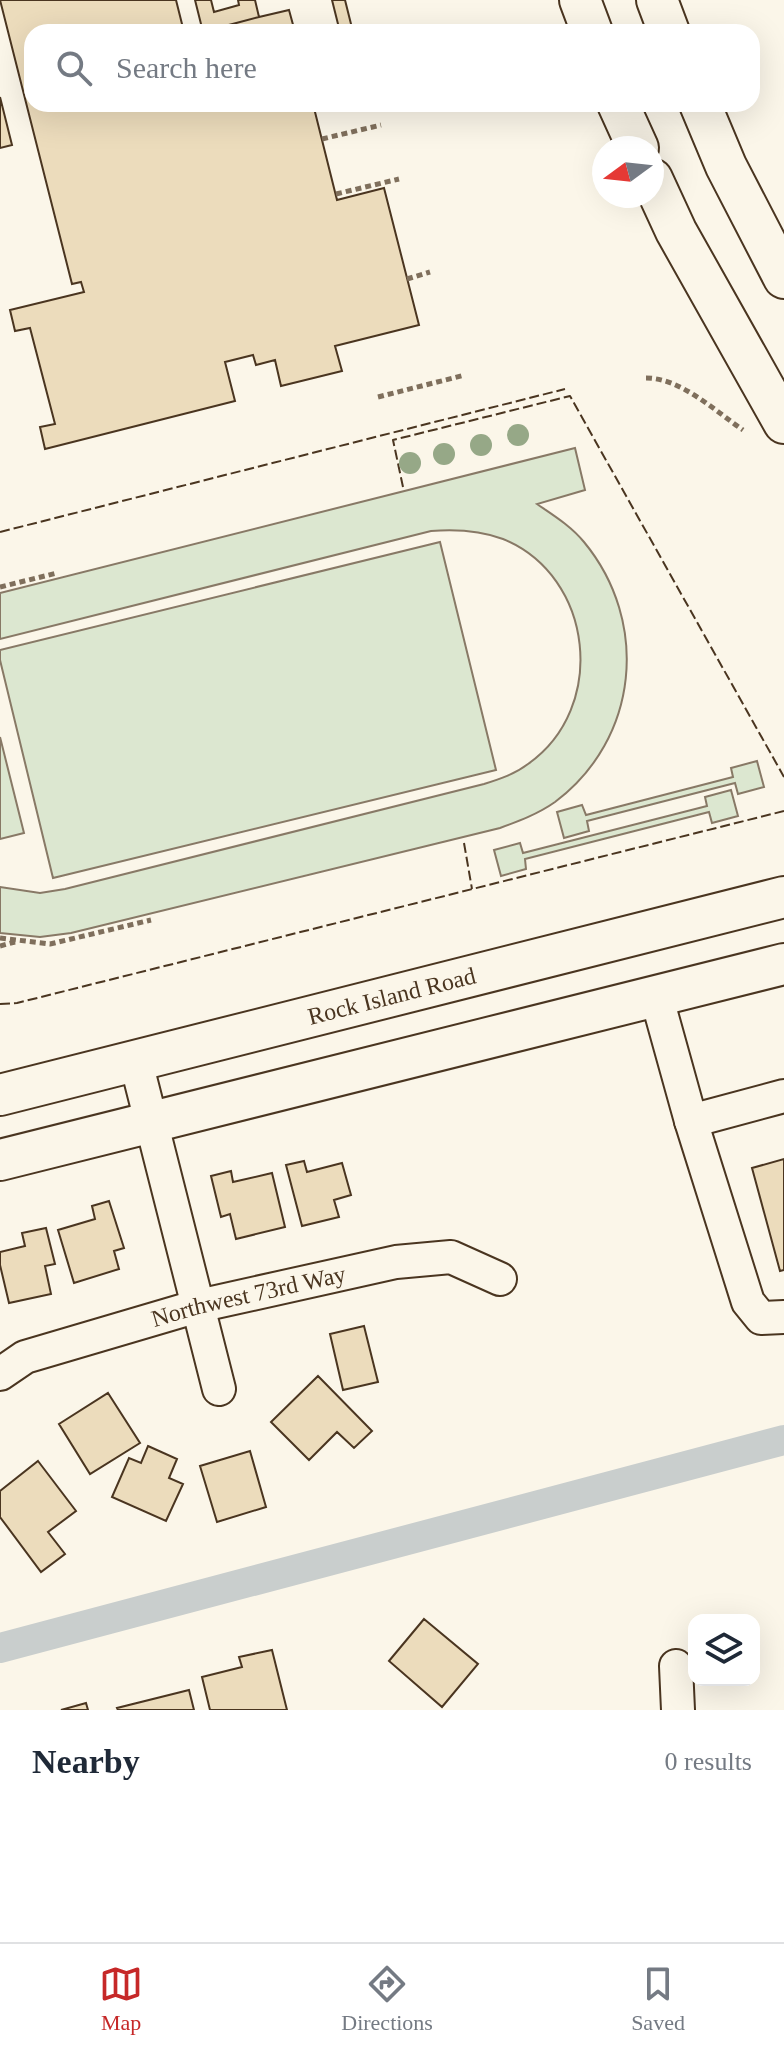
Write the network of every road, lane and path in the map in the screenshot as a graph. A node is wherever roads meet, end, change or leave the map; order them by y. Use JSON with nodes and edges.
{"nodes":[{"id":1,"x":580,"y":0,"type":"edge"},
{"id":2,"x":657,"y":0,"type":"edge"},
{"id":3,"x":589,"y":24,"type":"edge"},
{"id":4,"x":666,"y":24,"type":"edge"},
{"id":5,"x":622,"y":112,"type":"edge"},
{"id":6,"x":703,"y":112,"type":"edge"},
{"id":7,"x":381,"y":125,"type":"dead end"},
{"id":8,"x":633,"y":136,"type":"edge"},
{"id":9,"x":322,"y":139,"type":"dead end"},
{"id":10,"x":399,"y":179,"type":"dead end"},
{"id":11,"x":336,"y":194,"type":"dead end"},
{"id":12,"x":664,"y":205,"type":"edge"},
{"id":13,"x":430,"y":272,"type":"dead end"},
{"id":14,"x":784,"y":278,"type":"edge"},
{"id":15,"x":407,"y":279,"type":"dead end"},
{"id":16,"x":465,"y":375,"type":"dead end"},
{"id":17,"x":646,"y":378,"type":"dead end"},
{"id":18,"x":378,"y":397,"type":"dead end"},
{"id":19,"x":784,"y":423,"type":"edge"},
{"id":20,"x":743,"y":430,"type":"dead end"},
{"id":21,"x":57,"y":573,"type":"dead end"},
{"id":22,"x":0,"y":587,"type":"edge"},
{"id":23,"x":784,"y":897,"type":"edge"},
{"id":24,"x":151,"y":920,"type":"dead end"},
{"id":25,"x":0,"y":938,"type":"edge"},
{"id":26,"x":16,"y":941,"type":"junction"},
{"id":27,"x":0,"y":946,"type":"edge"},
{"id":28,"x":784,"y":964,"type":"edge"},
{"id":29,"x":656,"y":995,"type":"junction"},
{"id":30,"x":136,"y":1062,"type":"junction"},
{"id":31,"x":0,"y":1095,"type":"edge"},
{"id":32,"x":784,"y":1096,"type":"edge"},
{"id":33,"x":691,"y":1121,"type":"junction"},
{"id":34,"x":151,"y":1122,"type":"junction"},
{"id":35,"x":0,"y":1160,"type":"edge"},
{"id":36,"x":500,"y":1279,"type":"dead end"},
{"id":37,"x":198,"y":1306,"type":"junction"},
{"id":38,"x":784,"y":1317,"type":"edge"},
{"id":39,"x":0,"y":1374,"type":"edge"},
{"id":40,"x":219,"y":1389,"type":"dead end"},
{"id":41,"x":676,"y":1666,"type":"dead end"},
{"id":42,"x":678,"y":1710,"type":"edge"}],
"edges":[{"from":1,"to":3,"type":"main road"},
{"from":2,"to":4,"type":"main road"},
{"from":5,"to":8,"type":"main road"},
{"from":6,"to":14,"type":"main road"},
{"from":7,"to":9,"type":"path"},
{"from":10,"to":11,"type":"path"},
{"from":12,"to":19,"type":"main road"},
{"from":13,"to":15,"type":"path"},
{"from":16,"to":18,"type":"path"},
{"from":17,"to":20,"type":"path"},
{"from":21,"to":22,"type":"path"},
{"from":23,"to":30,"type":"main road","name":"Rock Island Road"},
{"from":24,"to":26,"type":"path"},
{"from":25,"to":26,"type":"path"},
{"from":26,"to":27,"type":"path"},
{"from":28,"to":29,"type":"main road"},
{"from":29,"to":33,"type":"street"},
{"from":29,"to":34,"type":"main road"},
{"from":30,"to":31,"type":"main road","name":"Rock Island Road"},
{"from":30,"to":34,"type":"street"},
{"from":32,"to":33,"type":"street"},
{"from":33,"to":38,"type":"street"},
{"from":34,"to":35,"type":"main road"},
{"from":34,"to":37,"type":"street"},
{"from":36,"to":37,"type":"street","name":"Northwest 73rd Way"},
{"from":37,"to":39,"type":"street","name":"Northwest 73rd Way"},
{"from":37,"to":40,"type":"street"},
{"from":41,"to":42,"type":"street"}]}
